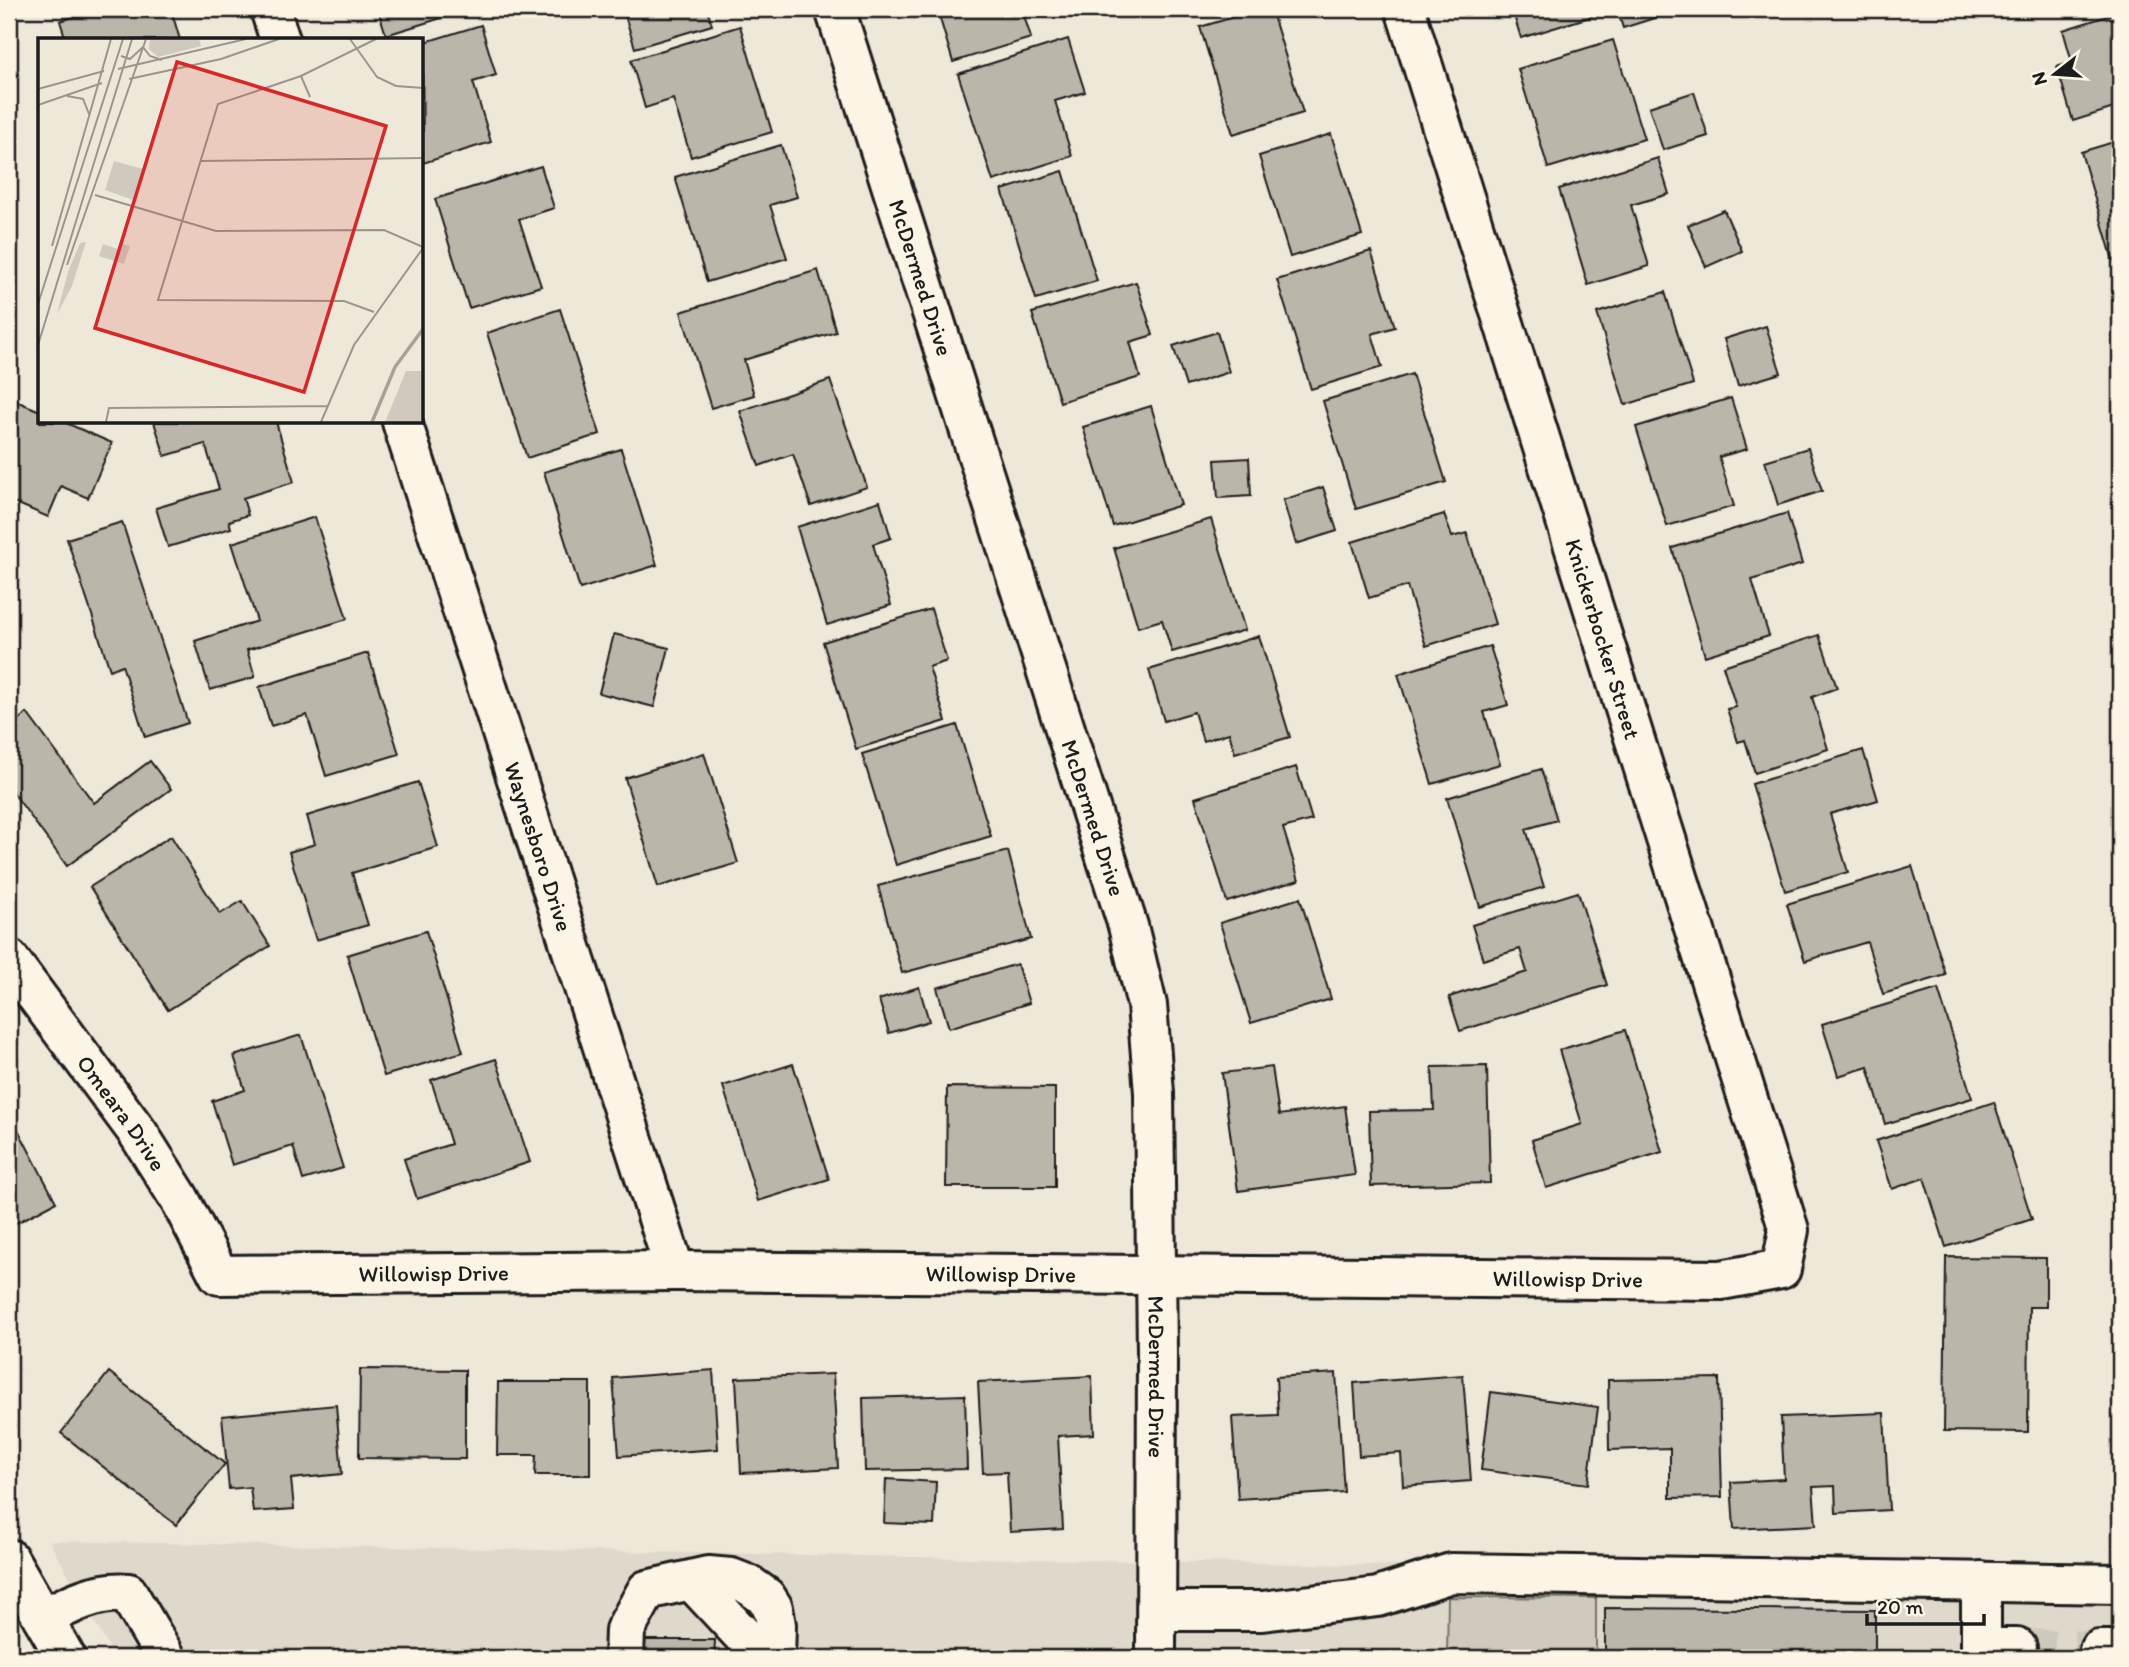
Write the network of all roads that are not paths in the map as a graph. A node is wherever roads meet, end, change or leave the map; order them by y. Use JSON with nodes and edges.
{"nodes":[{"id":1,"x":270,"y":9,"type":"edge"},
{"id":2,"x":835,"y":9,"type":"edge"},
{"id":3,"x":1405,"y":9,"type":"edge"},
{"id":4,"x":279,"y":38,"type":"edge"},
{"id":5,"x":403,"y":424,"type":"edge"},
{"id":6,"x":9,"y":959,"type":"edge"},
{"id":7,"x":1781,"y":1269,"type":"joint"},
{"id":8,"x":675,"y":1271,"type":"junction"},
{"id":9,"x":219,"y":1275,"type":"joint"},
{"id":10,"x":1157,"y":1277,"type":"junction"},
{"id":11,"x":9,"y":1559,"type":"edge"},
{"id":12,"x":692,"y":1581,"type":"junction"},
{"id":13,"x":1981,"y":1581,"type":"junction"},
{"id":14,"x":2120,"y":1584,"type":"edge"},
{"id":15,"x":1157,"y":1611,"type":"junction"},
{"id":16,"x":26,"y":1620,"type":"edge"},
{"id":17,"x":1993,"y":1651,"type":"edge"},
{"id":18,"x":66,"y":1658,"type":"edge"},
{"id":19,"x":166,"y":1658,"type":"edge"},
{"id":20,"x":624,"y":1658,"type":"edge"},
{"id":21,"x":764,"y":1658,"type":"edge"},
{"id":22,"x":775,"y":1658,"type":"edge"},
{"id":23,"x":1156,"y":1658,"type":"edge"}],
"edges":[{"from":1,"to":4,"type":"street"},
{"from":2,"to":10,"type":"street","name":"McDermed Drive"},
{"from":3,"to":7,"type":"street","name":"Knickerbocker Street"},
{"from":5,"to":8,"type":"street","name":"Waynesboro Drive"},
{"from":6,"to":9,"type":"street","name":"Omeara Drive"},
{"from":7,"to":10,"type":"street","name":"Willowisp Drive"},
{"from":8,"to":9,"type":"street","name":"Willowisp Drive"},
{"from":8,"to":10,"type":"street","name":"Willowisp Drive"},
{"from":10,"to":15,"type":"street","name":"McDermed Drive"},
{"from":11,"to":16,"type":"street"},
{"from":12,"to":20,"type":"street"},
{"from":12,"to":21,"type":"street"},
{"from":12,"to":22,"type":"street"},
{"from":13,"to":14,"type":"street"},
{"from":13,"to":15,"type":"street"},
{"from":13,"to":17,"type":"street"},
{"from":15,"to":23,"type":"street","name":"McDermed Drive"},
{"from":16,"to":18,"type":"street"},
{"from":16,"to":19,"type":"street"}]}
